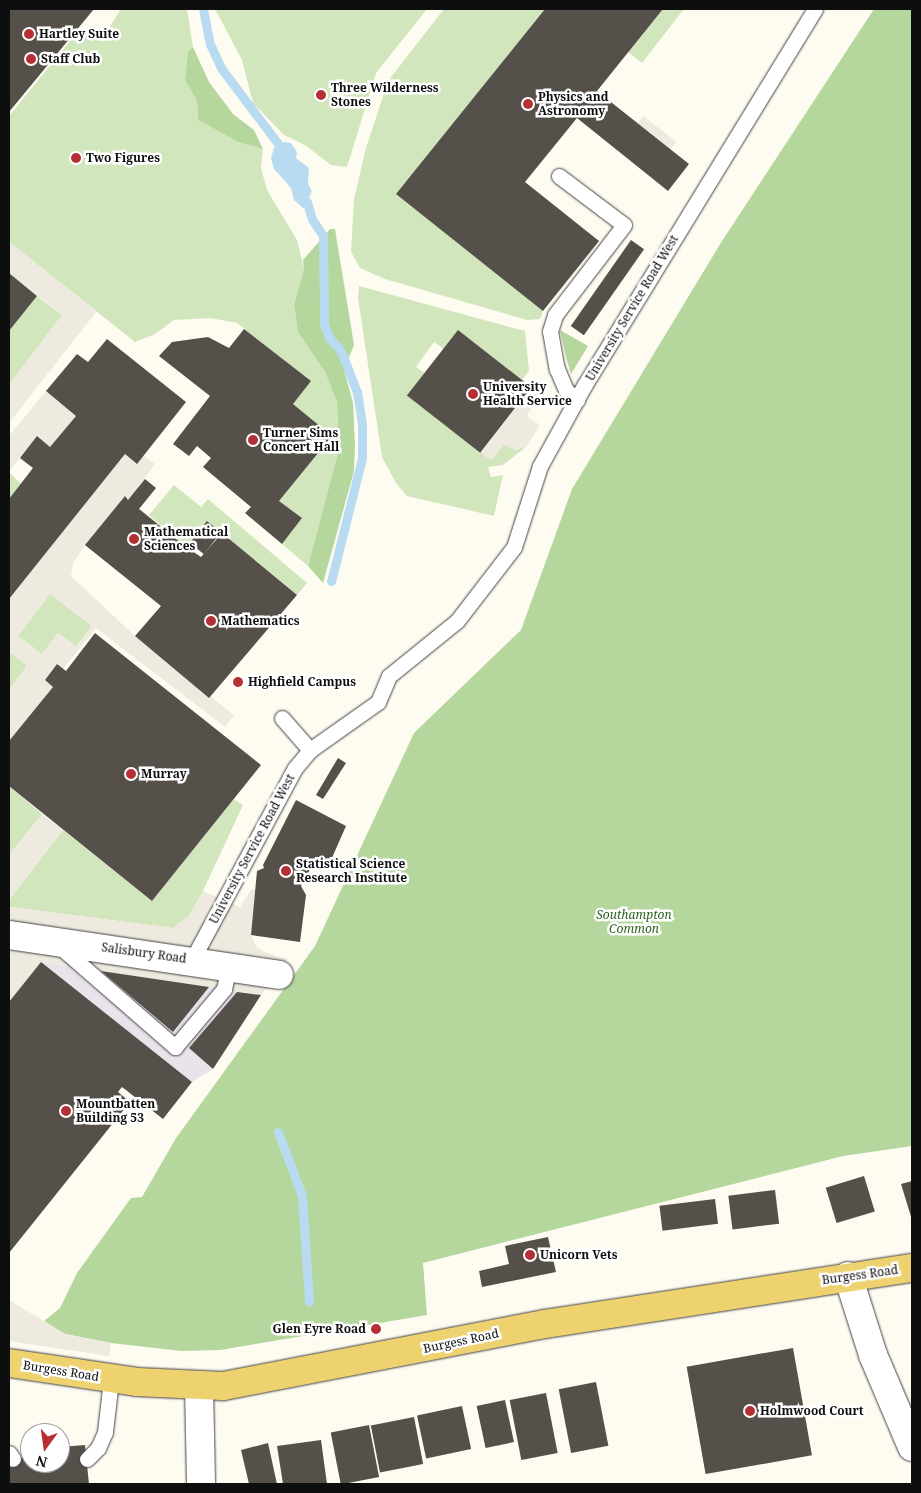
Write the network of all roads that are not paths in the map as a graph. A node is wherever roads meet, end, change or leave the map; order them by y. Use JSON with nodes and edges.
{"nodes":[{"id":1,"x":815,"y":9,"type":"edge"},
{"id":2,"x":559,"y":176,"type":"dead end"},
{"id":3,"x":577,"y":400,"type":"junction"},
{"id":4,"x":282,"y":718,"type":"dead end"},
{"id":5,"x":310,"y":750,"type":"junction"},
{"id":6,"x":9,"y":935,"type":"edge"},
{"id":7,"x":54,"y":941,"type":"junction"},
{"id":8,"x":192,"y":960,"type":"junction"},
{"id":9,"x":229,"y":966,"type":"junction"},
{"id":10,"x":279,"y":974,"type":"dead end"},
{"id":11,"x":912,"y":1268,"type":"edge"},
{"id":12,"x":848,"y":1276,"type":"junction"},
{"id":13,"x":9,"y":1364,"type":"edge"},
{"id":14,"x":111,"y":1379,"type":"junction"},
{"id":15,"x":199,"y":1387,"type":"junction"},
{"id":16,"x":912,"y":1448,"type":"edge"},
{"id":17,"x":87,"y":1459,"type":"dead end"},
{"id":18,"x":201,"y":1484,"type":"edge"}],
"edges":[{"from":1,"to":3,"type":"lane","name":"University Service Road West"},
{"from":2,"to":3,"type":"lane"},
{"from":3,"to":5,"type":"lane","name":"University Service Road West"},
{"from":4,"to":5,"type":"lane"},
{"from":5,"to":8,"type":"lane","name":"University Service Road West"},
{"from":6,"to":7,"type":"street","name":"Salisbury Road"},
{"from":7,"to":8,"type":"street","name":"Salisbury Road"},
{"from":7,"to":9,"type":"lane"},
{"from":8,"to":9,"type":"street","name":"Salisbury Road"},
{"from":9,"to":10,"type":"street","name":"Salisbury Road"},
{"from":11,"to":12,"type":"main road","name":"Burgess Road"},
{"from":12,"to":15,"type":"main road","name":"Burgess Road"},
{"from":12,"to":16,"type":"street"},
{"from":13,"to":14,"type":"main road","name":"Burgess Road"},
{"from":14,"to":15,"type":"main road","name":"Burgess Road"},
{"from":14,"to":17,"type":"lane"},
{"from":15,"to":18,"type":"street"}]}
